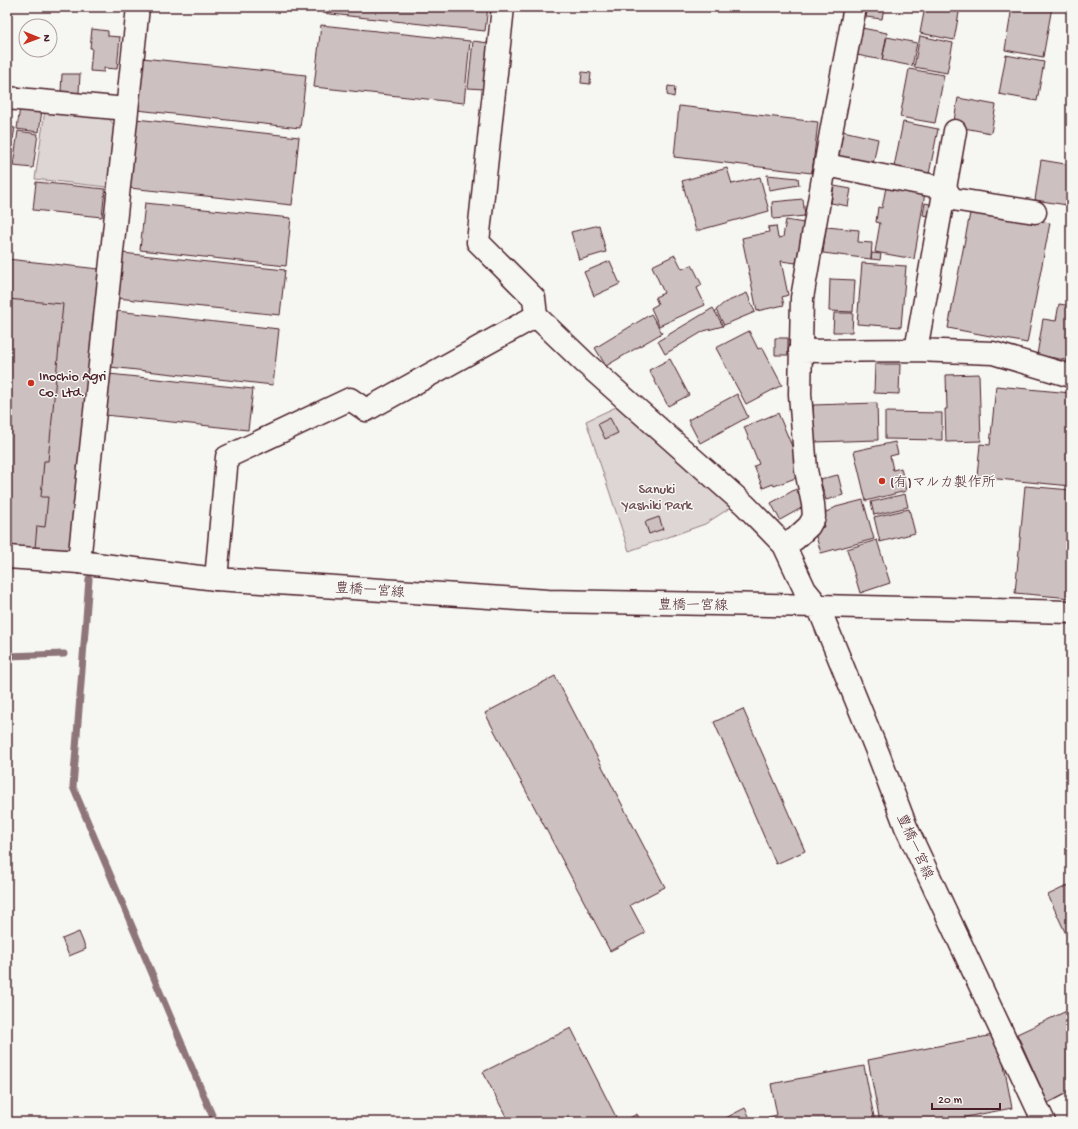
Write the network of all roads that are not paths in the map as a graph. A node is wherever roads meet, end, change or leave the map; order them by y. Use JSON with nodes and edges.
{"nodes":[{"id":1,"x":138,"y":7,"type":"edge"},
{"id":2,"x":503,"y":7,"type":"edge"},
{"id":3,"x":855,"y":7,"type":"edge"},
{"id":4,"x":7,"y":98,"type":"edge"},
{"id":5,"x":127,"y":109,"type":"junction"},
{"id":6,"x":955,"y":131,"type":"dead end"},
{"id":7,"x":826,"y":165,"type":"junction"},
{"id":8,"x":945,"y":188,"type":"junction"},
{"id":9,"x":1035,"y":212,"type":"dead end"},
{"id":10,"x":536,"y":316,"type":"junction"},
{"id":11,"x":916,"y":350,"type":"junction"},
{"id":12,"x":800,"y":351,"type":"junction"},
{"id":13,"x":1071,"y":376,"type":"edge"},
{"id":14,"x":784,"y":545,"type":"junction"},
{"id":15,"x":7,"y":557,"type":"edge"},
{"id":16,"x":79,"y":562,"type":"junction"},
{"id":17,"x":216,"y":579,"type":"junction"},
{"id":18,"x":818,"y":606,"type":"junction"},
{"id":19,"x":1071,"y":612,"type":"edge"},
{"id":20,"x":1044,"y":1122,"type":"edge"}],
"edges":[{"from":1,"to":5,"type":"street"},
{"from":2,"to":10,"type":"street"},
{"from":3,"to":7,"type":"street"},
{"from":4,"to":5,"type":"street"},
{"from":5,"to":16,"type":"street"},
{"from":6,"to":8,"type":"street"},
{"from":7,"to":8,"type":"street"},
{"from":7,"to":12,"type":"street"},
{"from":8,"to":9,"type":"street"},
{"from":8,"to":11,"type":"street"},
{"from":10,"to":14,"type":"street"},
{"from":10,"to":17,"type":"street"},
{"from":11,"to":12,"type":"street"},
{"from":11,"to":13,"type":"street"},
{"from":12,"to":14,"type":"street"},
{"from":14,"to":18,"type":"street"},
{"from":15,"to":16,"type":"street","name":"豊橋一宮線"},
{"from":16,"to":17,"type":"street","name":"豊橋一宮線"},
{"from":17,"to":18,"type":"street","name":"豊橋一宮線"},
{"from":18,"to":19,"type":"street"},
{"from":18,"to":20,"type":"street","name":"豊橋一宮線"}]}
